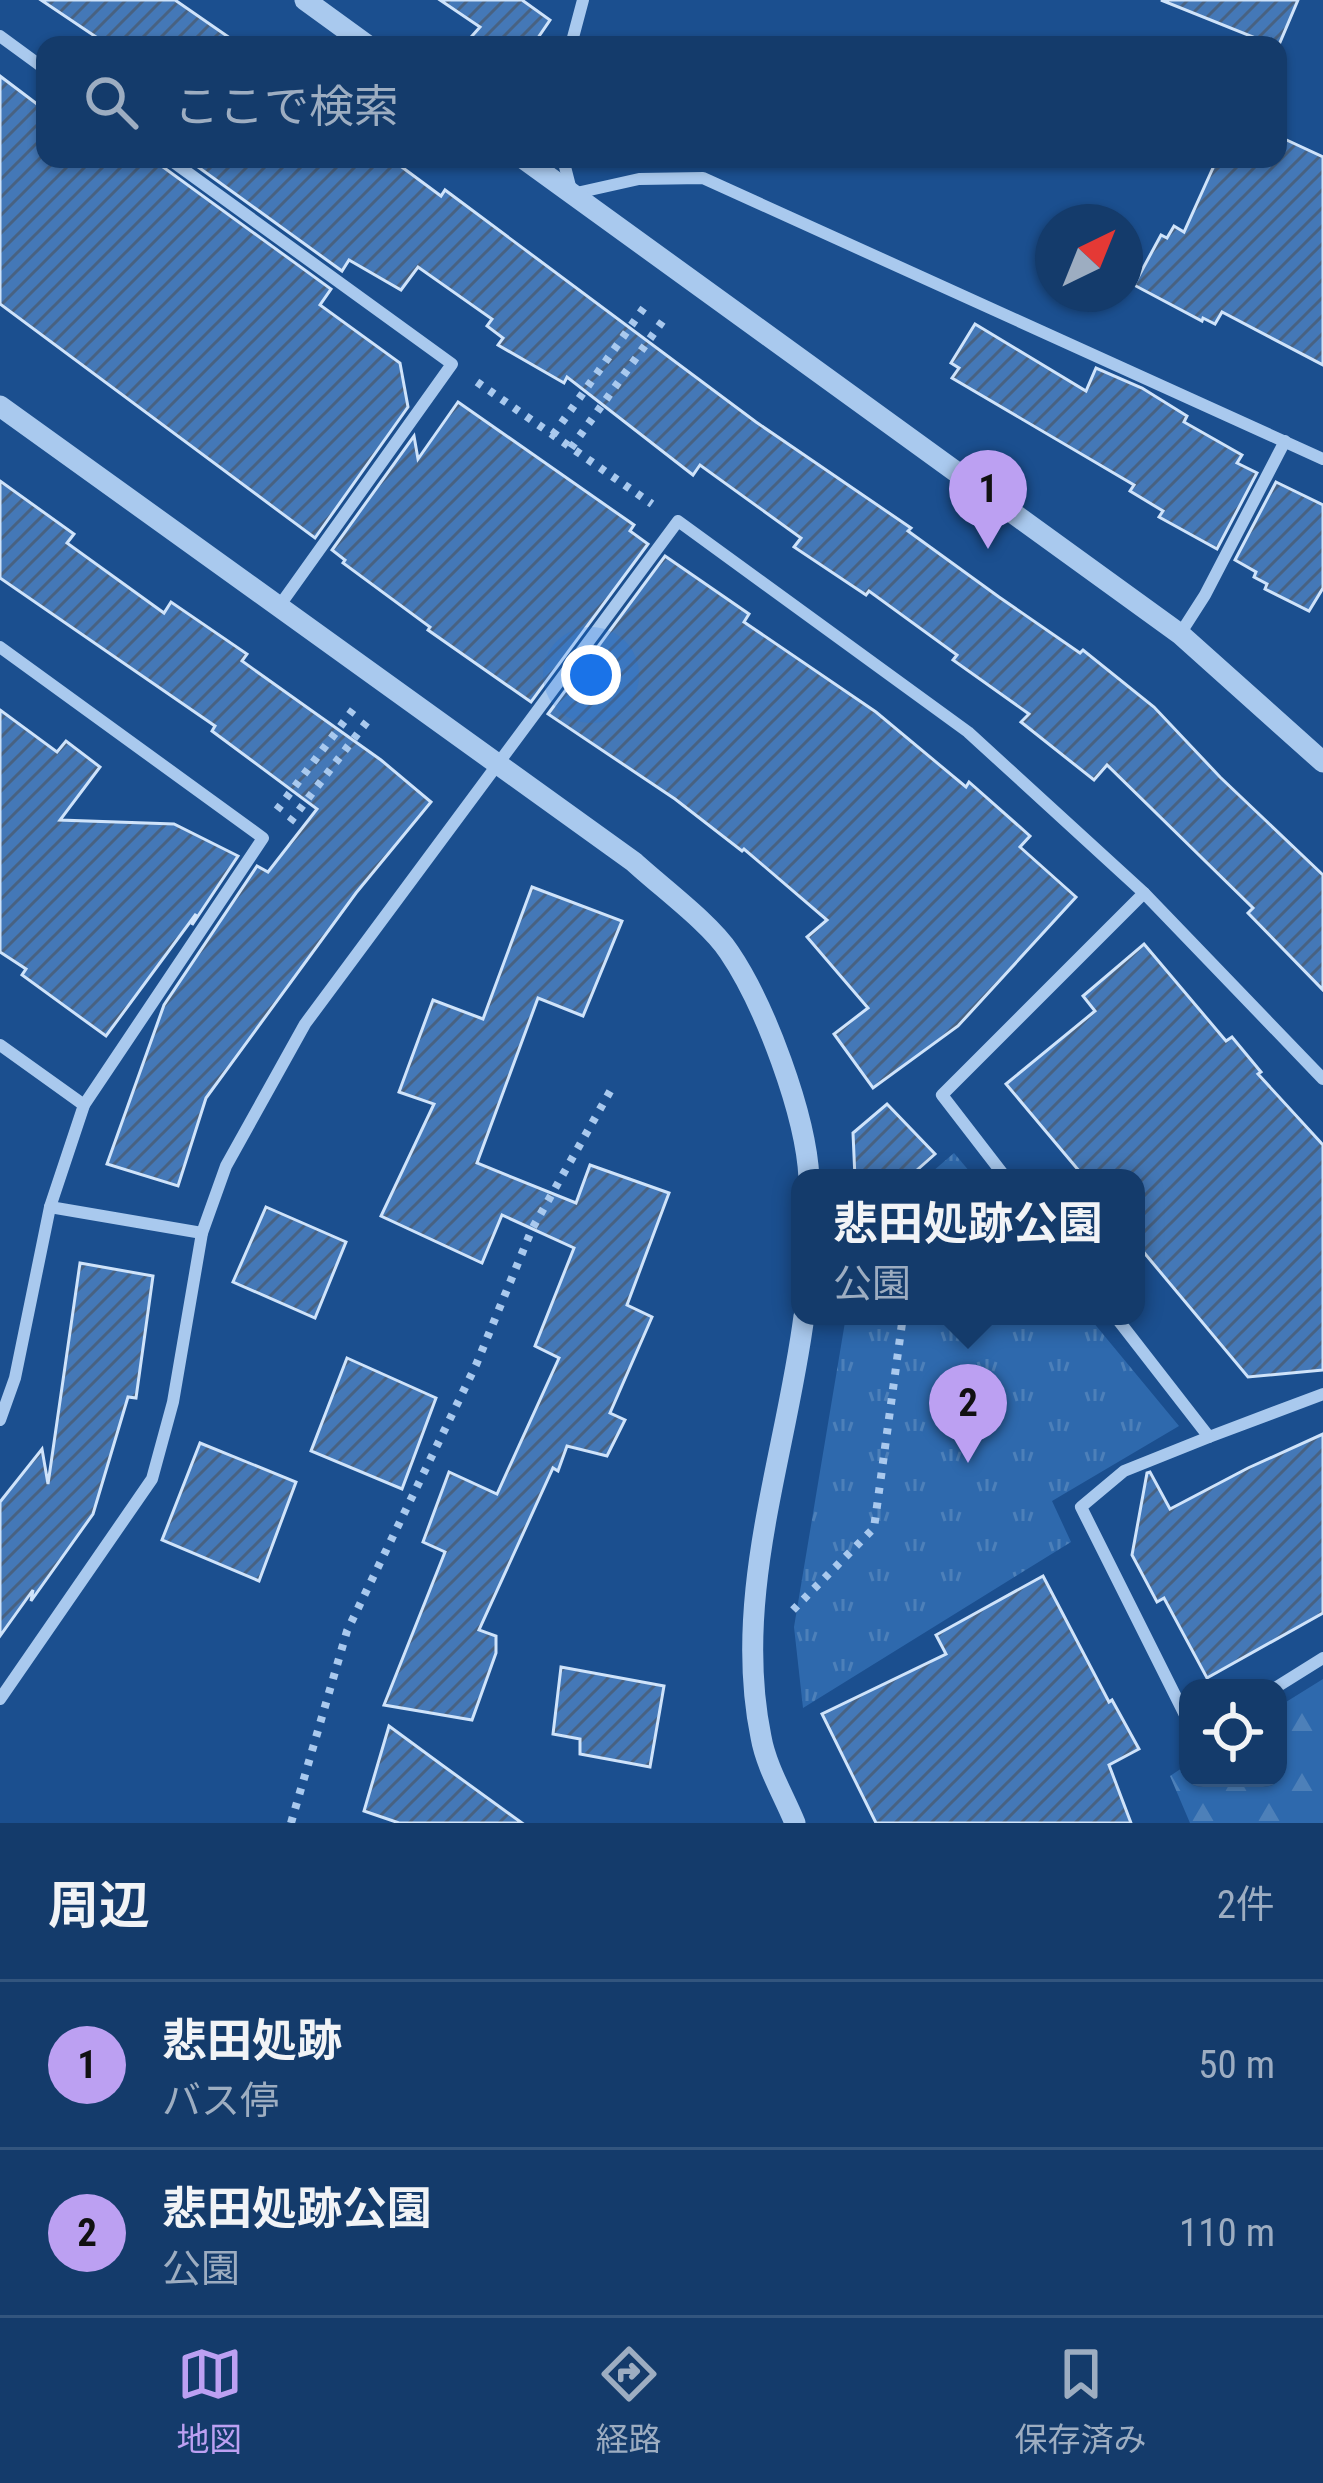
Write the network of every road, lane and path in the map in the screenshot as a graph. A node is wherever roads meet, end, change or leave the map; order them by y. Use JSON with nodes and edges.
{"nodes":[{"id":1,"x":305,"y":0,"type":"edge"},
{"id":2,"x":583,"y":0,"type":"edge"},
{"id":3,"x":0,"y":36,"type":"edge"},
{"id":4,"x":355,"y":36,"type":"edge"},
{"id":5,"x":573,"y":36,"type":"edge"},
{"id":6,"x":36,"y":62,"type":"edge"},
{"id":7,"x":181,"y":168,"type":"edge"},
{"id":8,"x":536,"y":168,"type":"edge"},
{"id":9,"x":565,"y":168,"type":"edge"},
{"id":10,"x":572,"y":194,"type":"junction"},
{"id":11,"x":648,"y":302,"type":"dead end"},
{"id":12,"x":668,"y":315,"type":"dead end"},
{"id":13,"x":452,"y":364,"type":"junction"},
{"id":14,"x":0,"y":406,"type":"edge"},
{"id":15,"x":553,"y":435,"type":"junction"},
{"id":16,"x":1285,"y":441,"type":"junction"},
{"id":17,"x":571,"y":448,"type":"junction"},
{"id":18,"x":1323,"y":459,"type":"edge"},
{"id":19,"x":678,"y":521,"type":"junction"},
{"id":20,"x":280,"y":604,"type":"junction"},
{"id":21,"x":1180,"y":634,"type":"junction"},
{"id":22,"x":0,"y":647,"type":"edge"},
{"id":23,"x":358,"y":704,"type":"dead end"},
{"id":24,"x":373,"y":715,"type":"dead end"},
{"id":25,"x":1323,"y":762,"type":"edge"},
{"id":26,"x":499,"y":766,"type":"junction"},
{"id":27,"x":263,"y":838,"type":"junction"},
{"id":28,"x":1144,"y":893,"type":"junction"},
{"id":29,"x":0,"y":1045,"type":"edge"},
{"id":30,"x":1323,"y":1079,"type":"edge"},
{"id":31,"x":612,"y":1088,"type":"dead end"},
{"id":32,"x":84,"y":1105,"type":"junction"},
{"id":33,"x":808,"y":1169,"type":"edge"},
{"id":34,"x":999,"y":1169,"type":"edge"},
{"id":35,"x":50,"y":1207,"type":"junction"},
{"id":36,"x":202,"y":1233,"type":"junction"},
{"id":37,"x":803,"y":1325,"type":"edge"},
{"id":38,"x":902,"y":1325,"type":"edge"},
{"id":39,"x":1121,"y":1325,"type":"edge"},
{"id":40,"x":0,"y":1367,"type":"edge"},
{"id":41,"x":15,"y":1378,"type":"junction"},
{"id":42,"x":1323,"y":1394,"type":"edge"},
{"id":43,"x":0,"y":1420,"type":"edge"},
{"id":44,"x":1210,"y":1437,"type":"junction"},
{"id":45,"x":786,"y":1617,"type":"dead end"},
{"id":46,"x":1323,"y":1658,"type":"edge"},
{"id":47,"x":1287,"y":1680,"type":"edge"},
{"id":48,"x":0,"y":1699,"type":"edge"},
{"id":49,"x":1179,"y":1703,"type":"edge"},
{"id":50,"x":291,"y":1823,"type":"edge"},
{"id":51,"x":795,"y":1823,"type":"edge"}],
"edges":[{"from":1,"to":4,"type":"street"},
{"from":2,"to":5,"type":"street"},
{"from":3,"to":6,"type":"street"},
{"from":7,"to":13,"type":"street"},
{"from":8,"to":10,"type":"street"},
{"from":9,"to":10,"type":"street"},
{"from":10,"to":16,"type":"street"},
{"from":10,"to":21,"type":"street"},
{"from":11,"to":15,"type":"path"},
{"from":12,"to":17,"type":"path"},
{"from":13,"to":15,"type":"path"},
{"from":13,"to":20,"type":"street"},
{"from":14,"to":20,"type":"street"},
{"from":15,"to":17,"type":"path"},
{"from":16,"to":18,"type":"street"},
{"from":16,"to":21,"type":"street"},
{"from":17,"to":19,"type":"path"},
{"from":19,"to":26,"type":"street"},
{"from":19,"to":28,"type":"street"},
{"from":20,"to":26,"type":"street"},
{"from":21,"to":25,"type":"street"},
{"from":22,"to":27,"type":"street"},
{"from":23,"to":27,"type":"path"},
{"from":24,"to":27,"type":"path"},
{"from":26,"to":33,"type":"street"},
{"from":26,"to":36,"type":"street"},
{"from":27,"to":32,"type":"street"},
{"from":28,"to":30,"type":"street"},
{"from":28,"to":34,"type":"street"},
{"from":29,"to":32,"type":"street"},
{"from":31,"to":50,"type":"path"},
{"from":32,"to":35,"type":"street"},
{"from":35,"to":36,"type":"street"},
{"from":35,"to":41,"type":"street"},
{"from":36,"to":48,"type":"street"},
{"from":37,"to":51,"type":"street"},
{"from":38,"to":45,"type":"path"},
{"from":39,"to":44,"type":"street"},
{"from":40,"to":41,"type":"street"},
{"from":41,"to":43,"type":"street"},
{"from":42,"to":44,"type":"street"},
{"from":44,"to":49,"type":"street"},
{"from":46,"to":47,"type":"street"}]}
